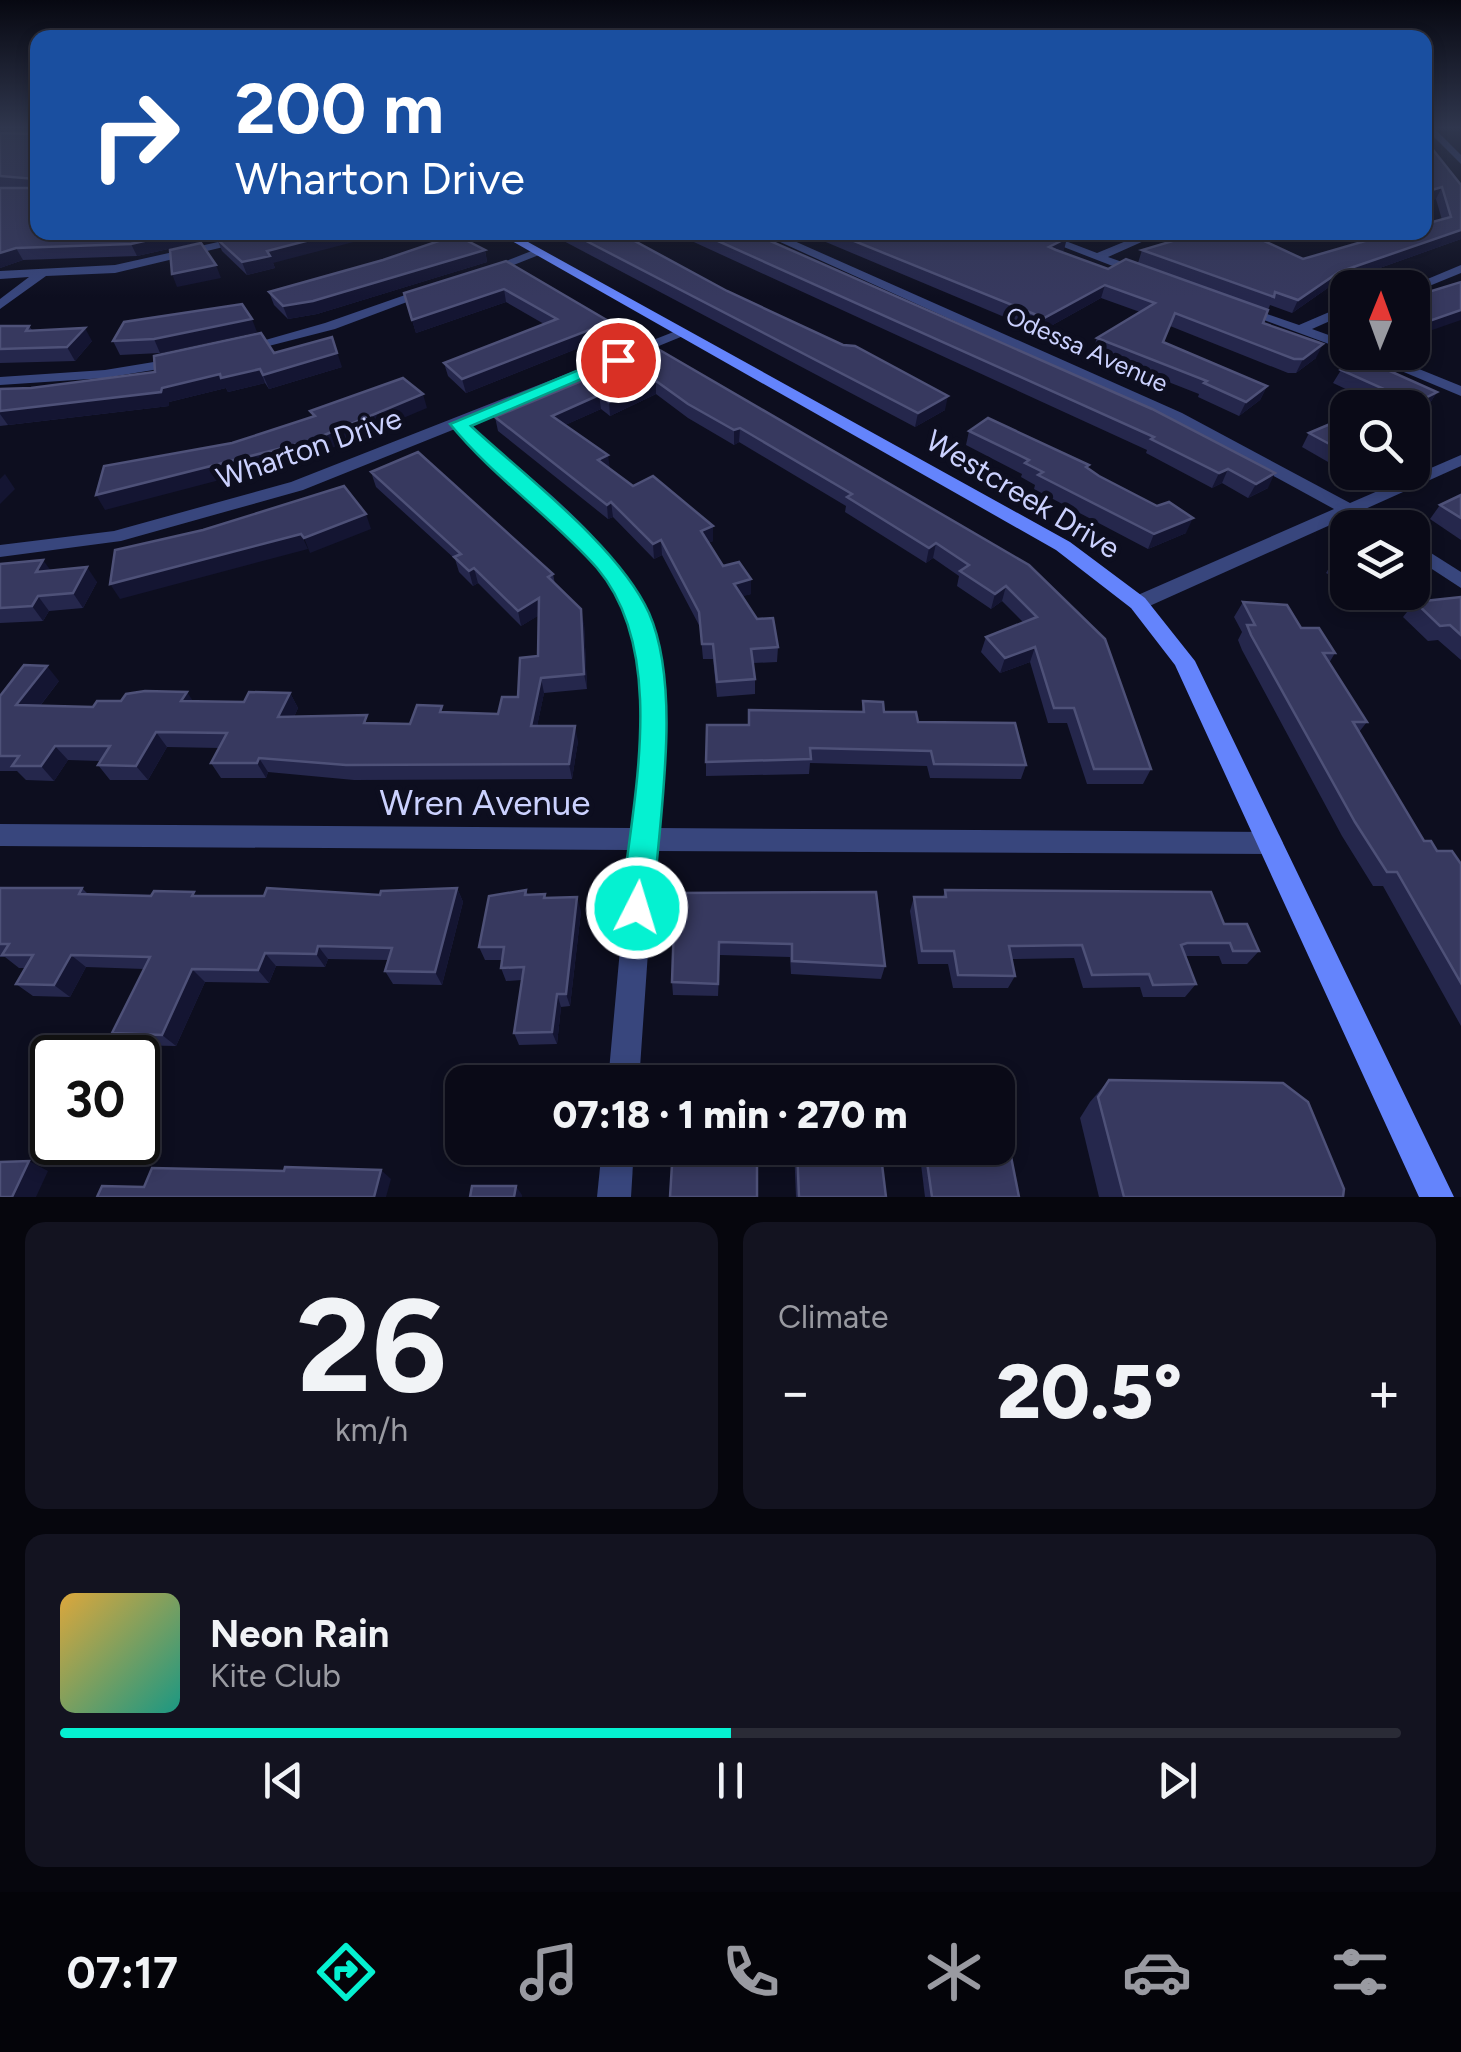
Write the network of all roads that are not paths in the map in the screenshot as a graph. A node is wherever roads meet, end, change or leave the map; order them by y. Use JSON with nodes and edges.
{"nodes":[{"id":1,"x":249,"y":240,"type":"edge"},
{"id":2,"x":515,"y":240,"type":"edge"},
{"id":3,"x":781,"y":240,"type":"edge"},
{"id":4,"x":1051,"y":240,"type":"edge"},
{"id":5,"x":1139,"y":240,"type":"edge"},
{"id":6,"x":538,"y":253,"type":"junction"},
{"id":7,"x":1097,"y":257,"type":"junction"},
{"id":8,"x":1461,"y":269,"type":"edge"},
{"id":9,"x":0,"y":274,"type":"edge"},
{"id":10,"x":40,"y":274,"type":"junction"},
{"id":11,"x":1152,"y":277,"type":"edge"},
{"id":12,"x":469,"y":278,"type":"edge"},
{"id":13,"x":1430,"y":281,"type":"edge"},
{"id":14,"x":452,"y":284,"type":"edge"},
{"id":15,"x":1226,"y":303,"type":"edge"},
{"id":16,"x":0,"y":305,"type":"edge"},
{"id":17,"x":1330,"y":316,"type":"edge"},
{"id":18,"x":1299,"y":330,"type":"junction"},
{"id":19,"x":681,"y":334,"type":"junction"},
{"id":20,"x":1330,"y":341,"type":"edge"},
{"id":21,"x":229,"y":352,"type":"edge"},
{"id":22,"x":196,"y":358,"type":"edge"},
{"id":23,"x":1408,"y":370,"type":"edge"},
{"id":24,"x":0,"y":382,"type":"edge"},
{"id":25,"x":1461,"y":391,"type":"edge"},
{"id":26,"x":459,"y":424,"type":"junction"},
{"id":27,"x":1461,"y":460,"type":"edge"},
{"id":28,"x":1352,"y":509,"type":"junction"},
{"id":29,"x":0,"y":552,"type":"edge"},
{"id":30,"x":1430,"y":559,"type":"edge"},
{"id":31,"x":1461,"y":580,"type":"edge"},
{"id":32,"x":1138,"y":604,"type":"junction"},
{"id":33,"x":0,"y":835,"type":"edge"},
{"id":34,"x":643,"y":839,"type":"junction"},
{"id":35,"x":1270,"y":842,"type":"junction"},
{"id":36,"x":624,"y":1065,"type":"edge"},
{"id":37,"x":617,"y":1165,"type":"edge"},
{"id":38,"x":614,"y":1197,"type":"edge"},
{"id":39,"x":1437,"y":1197,"type":"edge"}],
"edges":[{"from":1,"to":10,"type":"street"},
{"from":2,"to":6,"type":"street","name":"Westcreek Drive"},
{"from":3,"to":28,"type":"street","name":"Odessa Avenue"},
{"from":4,"to":7,"type":"street"},
{"from":5,"to":7,"type":"street"},
{"from":6,"to":12,"type":"street"},
{"from":6,"to":19,"type":"street","name":"Westcreek Drive"},
{"from":7,"to":11,"type":"street"},
{"from":8,"to":13,"type":"street"},
{"from":9,"to":10,"type":"street"},
{"from":10,"to":16,"type":"street"},
{"from":14,"to":21,"type":"street"},
{"from":15,"to":18,"type":"street"},
{"from":17,"to":18,"type":"street"},
{"from":18,"to":20,"type":"street"},
{"from":19,"to":26,"type":"street","name":"Wharton Drive"},
{"from":19,"to":32,"type":"street","name":"Westcreek Drive"},
{"from":22,"to":24,"type":"street"},
{"from":23,"to":25,"type":"street"},
{"from":26,"to":29,"type":"street","name":"Wharton Drive"},
{"from":26,"to":34,"type":"street"},
{"from":27,"to":28,"type":"street"},
{"from":28,"to":32,"type":"street"},
{"from":30,"to":31,"type":"street"},
{"from":32,"to":35,"type":"street","name":"Westcreek Drive"},
{"from":33,"to":34,"type":"street","name":"Wren Avenue"},
{"from":34,"to":35,"type":"street","name":"Wren Avenue"},
{"from":34,"to":36,"type":"street"},
{"from":35,"to":39,"type":"street","name":"Westcreek Drive"},
{"from":37,"to":38,"type":"street"}]}
